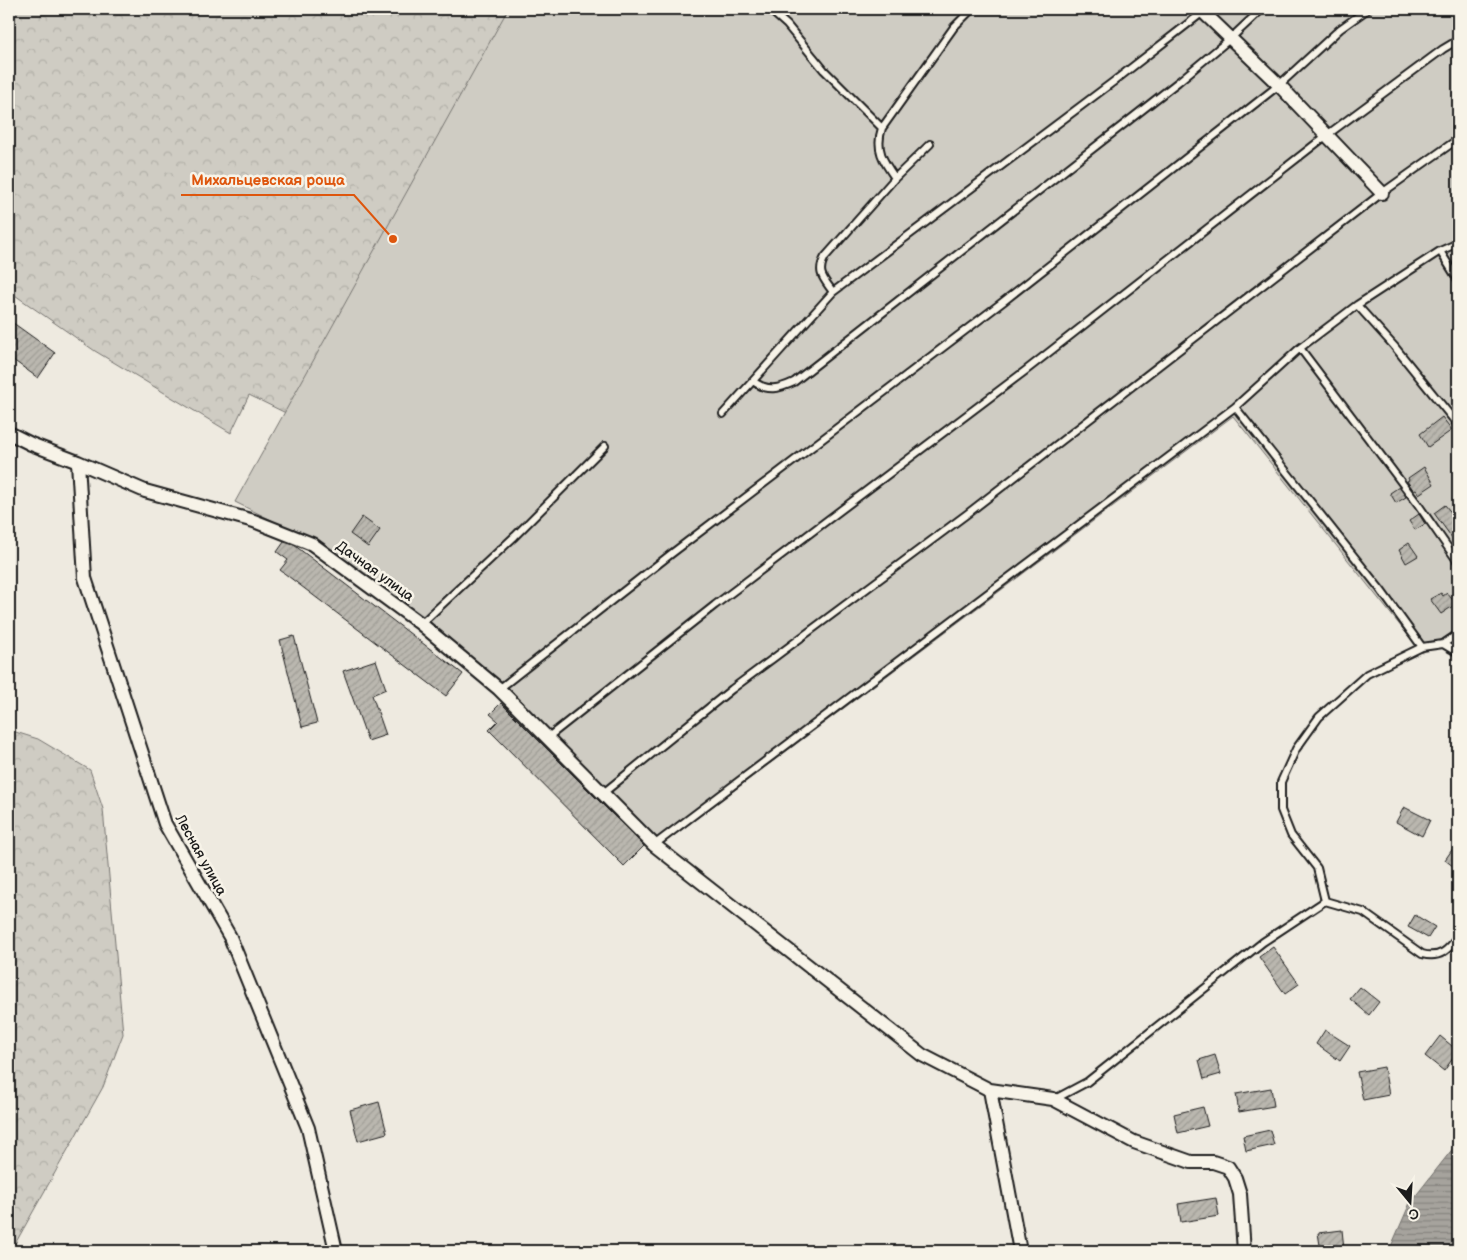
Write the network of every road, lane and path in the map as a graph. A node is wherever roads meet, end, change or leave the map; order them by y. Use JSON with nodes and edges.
{"nodes":[{"id":1,"x":769,"y":9,"type":"edge"},
{"id":2,"x":972,"y":9,"type":"edge"},
{"id":3,"x":1262,"y":9,"type":"edge"},
{"id":4,"x":1368,"y":9,"type":"edge"},
{"id":5,"x":1203,"y":10,"type":"edge"},
{"id":6,"x":1231,"y":38,"type":"junction"},
{"id":7,"x":1458,"y":40,"type":"edge"},
{"id":8,"x":1279,"y":85,"type":"junction"},
{"id":9,"x":882,"y":128,"type":"junction"},
{"id":10,"x":1327,"y":136,"type":"junction"},
{"id":11,"x":1458,"y":139,"type":"edge"},
{"id":12,"x":930,"y":144,"type":"dead end"},
{"id":13,"x":895,"y":178,"type":"junction"},
{"id":14,"x":1382,"y":193,"type":"junction"},
{"id":15,"x":1458,"y":243,"type":"edge"},
{"id":16,"x":1440,"y":252,"type":"junction"},
{"id":17,"x":1458,"y":280,"type":"edge"},
{"id":18,"x":834,"y":292,"type":"junction"},
{"id":19,"x":1358,"y":306,"type":"junction"},
{"id":20,"x":1300,"y":348,"type":"junction"},
{"id":21,"x":753,"y":381,"type":"junction"},
{"id":22,"x":1235,"y":407,"type":"junction"},
{"id":23,"x":722,"y":414,"type":"dead end"},
{"id":24,"x":1458,"y":425,"type":"edge"},
{"id":25,"x":9,"y":434,"type":"edge"},
{"id":26,"x":605,"y":446,"type":"dead end"},
{"id":27,"x":78,"y":462,"type":"junction"},
{"id":28,"x":1458,"y":562,"type":"edge"},
{"id":29,"x":421,"y":624,"type":"junction"},
{"id":30,"x":1458,"y":634,"type":"edge"},
{"id":31,"x":1444,"y":644,"type":"junction"},
{"id":32,"x":1422,"y":647,"type":"junction"},
{"id":33,"x":1458,"y":653,"type":"edge"},
{"id":34,"x":499,"y":689,"type":"junction"},
{"id":35,"x":547,"y":738,"type":"junction"},
{"id":36,"x":602,"y":794,"type":"junction"},
{"id":37,"x":654,"y":845,"type":"junction"},
{"id":38,"x":1325,"y":901,"type":"junction"},
{"id":39,"x":1458,"y":937,"type":"edge"},
{"id":40,"x":990,"y":1090,"type":"junction"},
{"id":41,"x":1054,"y":1099,"type":"junction"},
{"id":42,"x":336,"y":1251,"type":"edge"},
{"id":43,"x":1020,"y":1251,"type":"edge"},
{"id":44,"x":1244,"y":1251,"type":"edge"}],
"edges":[{"from":1,"to":9,"type":"lane"},
{"from":2,"to":9,"type":"lane"},
{"from":3,"to":6,"type":"lane"},
{"from":4,"to":8,"type":"lane"},
{"from":5,"to":6,"type":"street"},
{"from":5,"to":18,"type":"lane"},
{"from":6,"to":8,"type":"street"},
{"from":6,"to":21,"type":"lane"},
{"from":7,"to":10,"type":"lane"},
{"from":8,"to":10,"type":"street"},
{"from":8,"to":34,"type":"lane"},
{"from":9,"to":13,"type":"lane"},
{"from":10,"to":14,"type":"street"},
{"from":10,"to":35,"type":"lane"},
{"from":11,"to":14,"type":"lane"},
{"from":12,"to":13,"type":"lane"},
{"from":13,"to":18,"type":"lane"},
{"from":14,"to":36,"type":"lane"},
{"from":15,"to":16,"type":"lane"},
{"from":16,"to":17,"type":"lane"},
{"from":16,"to":19,"type":"lane"},
{"from":18,"to":21,"type":"lane"},
{"from":19,"to":20,"type":"lane"},
{"from":19,"to":24,"type":"lane"},
{"from":20,"to":22,"type":"lane"},
{"from":20,"to":28,"type":"lane"},
{"from":21,"to":23,"type":"lane"},
{"from":22,"to":32,"type":"lane"},
{"from":22,"to":37,"type":"lane"},
{"from":25,"to":27,"type":"street","name":"Дачная улица"},
{"from":26,"to":29,"type":"lane"},
{"from":27,"to":29,"type":"street","name":"Дачная улица"},
{"from":27,"to":42,"type":"street","name":"Лесная улица"},
{"from":29,"to":34,"type":"street","name":"Дачная улица"},
{"from":30,"to":31,"type":"lane"},
{"from":31,"to":32,"type":"lane"},
{"from":31,"to":33,"type":"lane"},
{"from":32,"to":38,"type":"lane"},
{"from":34,"to":35,"type":"street","name":"Дачная улица"},
{"from":35,"to":36,"type":"street","name":"Дачная улица"},
{"from":36,"to":37,"type":"street","name":"Дачная улица"},
{"from":37,"to":40,"type":"street","name":"Дачная улица"},
{"from":38,"to":39,"type":"lane"},
{"from":38,"to":41,"type":"lane"},
{"from":40,"to":41,"type":"street","name":"Дачная улица"},
{"from":40,"to":43,"type":"street"},
{"from":41,"to":44,"type":"street"}]}
